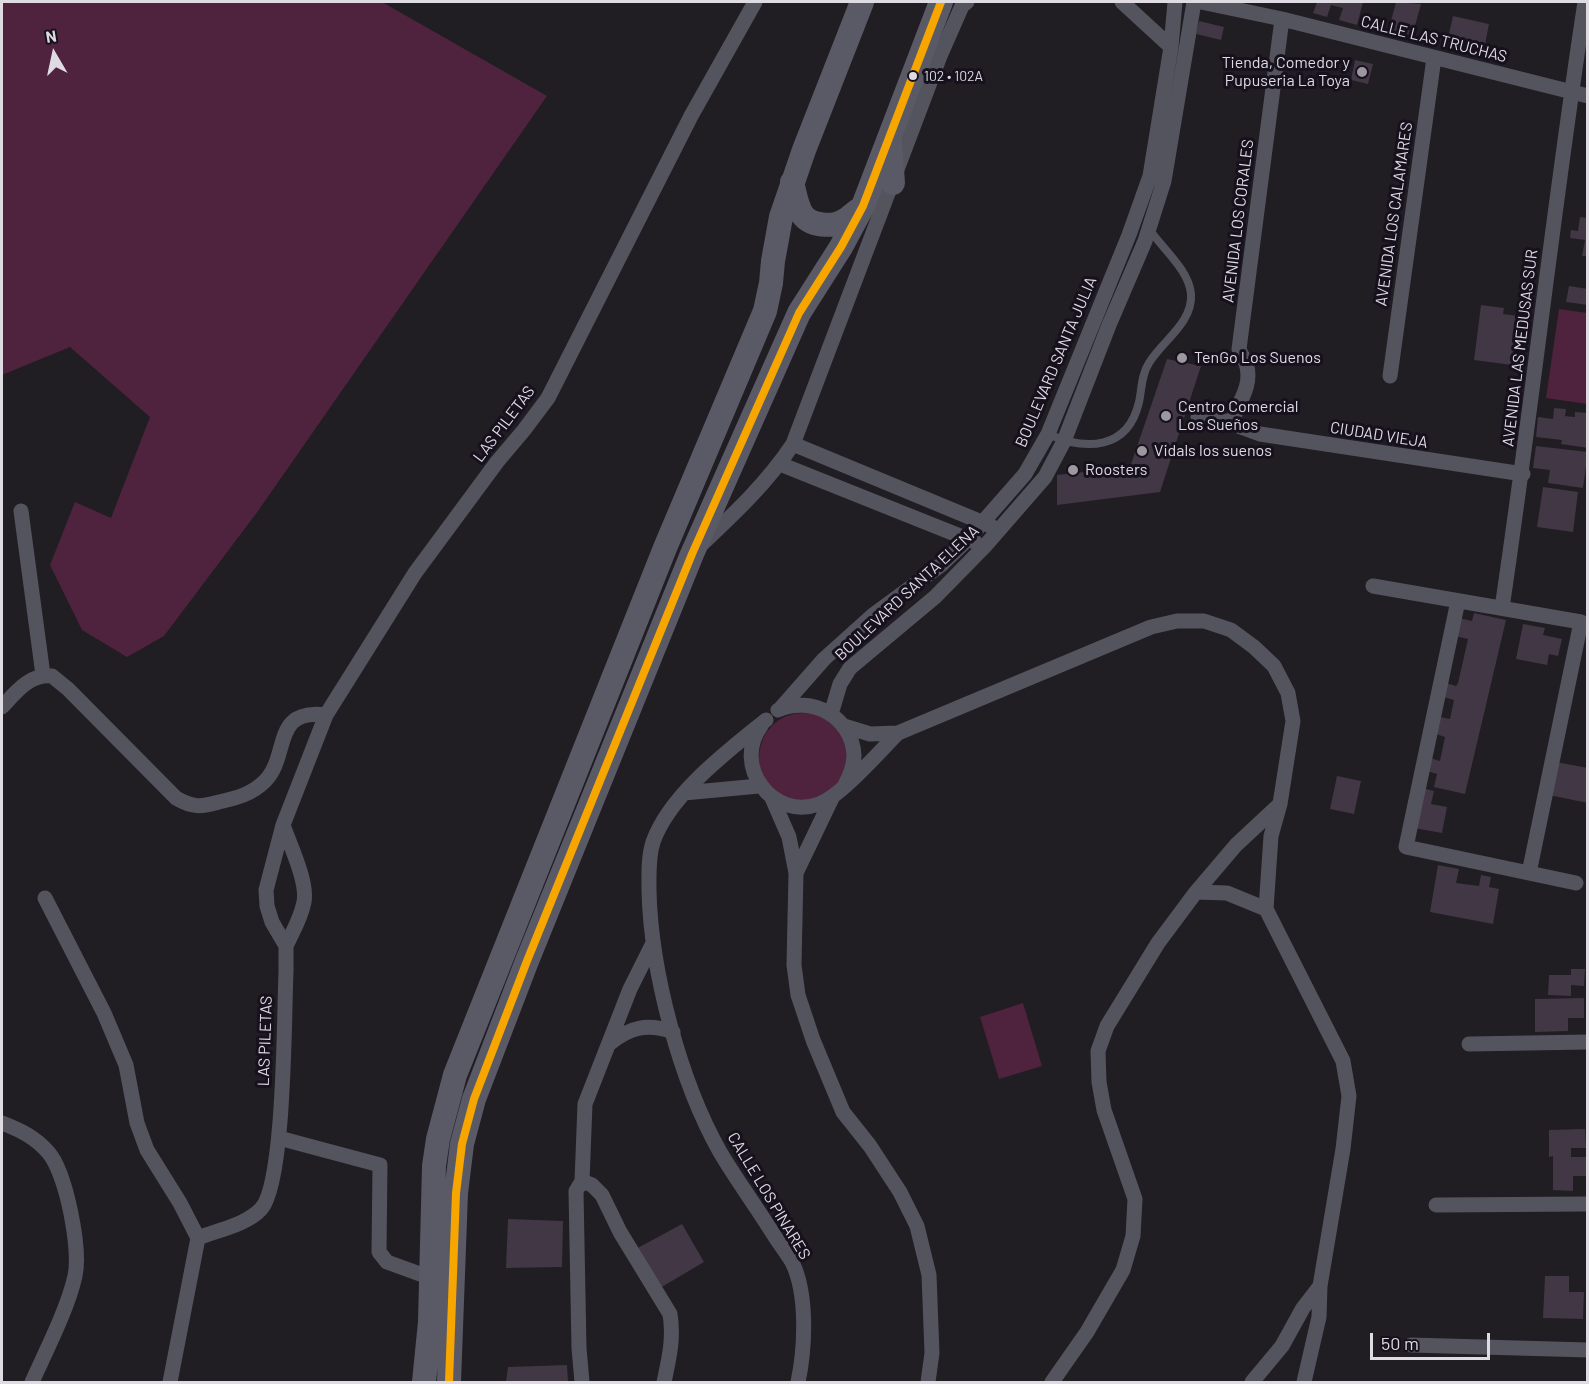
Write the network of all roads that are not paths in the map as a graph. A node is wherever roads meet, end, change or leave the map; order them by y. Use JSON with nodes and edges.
{"nodes":[{"id":1,"x":755,"y":2,"type":"edge"},
{"id":2,"x":862,"y":2,"type":"edge"},
{"id":3,"x":941,"y":2,"type":"edge"},
{"id":4,"x":967,"y":2,"type":"edge"},
{"id":5,"x":1122,"y":2,"type":"edge"},
{"id":6,"x":1175,"y":2,"type":"edge"},
{"id":7,"x":1194,"y":2,"type":"edge"},
{"id":8,"x":1201,"y":2,"type":"edge"},
{"id":9,"x":1585,"y":2,"type":"edge"},
{"id":10,"x":1282,"y":19,"type":"junction"},
{"id":11,"x":1171,"y":47,"type":"junction"},
{"id":12,"x":1434,"y":58,"type":"junction"},
{"id":13,"x":1571,"y":92,"type":"junction"},
{"id":14,"x":1587,"y":96,"type":"edge"},
{"id":15,"x":889,"y":134,"type":"junction"},
{"id":16,"x":792,"y":182,"type":"junction"},
{"id":17,"x":893,"y":183,"type":"junction"},
{"id":18,"x":863,"y":206,"type":"junction"},
{"id":19,"x":1149,"y":229,"type":"junction"},
{"id":20,"x":1390,"y":376,"type":"dead end"},
{"id":21,"x":1198,"y":417,"type":"dead end"},
{"id":22,"x":1233,"y":424,"type":"junction"},
{"id":23,"x":1048,"y":434,"type":"junction"},
{"id":24,"x":1064,"y":441,"type":"junction"},
{"id":25,"x":793,"y":444,"type":"junction"},
{"id":26,"x":780,"y":464,"type":"junction"},
{"id":27,"x":1523,"y":474,"type":"junction"},
{"id":28,"x":21,"y":511,"type":"dead end"},
{"id":29,"x":984,"y":523,"type":"junction"},
{"id":30,"x":999,"y":530,"type":"junction"},
{"id":31,"x":968,"y":539,"type":"junction"},
{"id":32,"x":986,"y":546,"type":"junction"},
{"id":33,"x":692,"y":554,"type":"junction"},
{"id":34,"x":1373,"y":586,"type":"dead end"},
{"id":35,"x":1458,"y":601,"type":"junction"},
{"id":36,"x":1502,"y":608,"type":"junction"},
{"id":37,"x":43,"y":675,"type":"junction"},
{"id":38,"x":2,"y":707,"type":"edge"},
{"id":39,"x":780,"y":709,"type":"junction"},
{"id":40,"x":831,"y":714,"type":"junction"},
{"id":41,"x":326,"y":715,"type":"junction"},
{"id":42,"x":766,"y":720,"type":"junction"},
{"id":43,"x":844,"y":726,"type":"junction"},
{"id":44,"x":898,"y":733,"type":"junction"},
{"id":45,"x":759,"y":786,"type":"junction"},
{"id":46,"x":843,"y":787,"type":"junction"},
{"id":47,"x":684,"y":794,"type":"junction"},
{"id":48,"x":772,"y":798,"type":"junction"},
{"id":49,"x":832,"y":798,"type":"junction"},
{"id":50,"x":1280,"y":804,"type":"junction"},
{"id":51,"x":283,"y":825,"type":"junction"},
{"id":52,"x":796,"y":873,"type":"junction"},
{"id":53,"x":1529,"y":873,"type":"junction"},
{"id":54,"x":1576,"y":883,"type":"dead end"},
{"id":55,"x":1196,"y":892,"type":"junction"},
{"id":56,"x":45,"y":898,"type":"dead end"},
{"id":57,"x":1266,"y":909,"type":"junction"},
{"id":58,"x":653,"y":943,"type":"junction"},
{"id":59,"x":286,"y":946,"type":"junction"},
{"id":60,"x":673,"y":1032,"type":"junction"},
{"id":61,"x":1587,"y":1042,"type":"edge"},
{"id":62,"x":1469,"y":1044,"type":"dead end"},
{"id":63,"x":606,"y":1046,"type":"junction"},
{"id":64,"x":2,"y":1123,"type":"edge"},
{"id":65,"x":279,"y":1138,"type":"junction"},
{"id":66,"x":582,"y":1181,"type":"junction"},
{"id":67,"x":1587,"y":1204,"type":"edge"},
{"id":68,"x":1436,"y":1205,"type":"dead end"},
{"id":69,"x":198,"y":1238,"type":"junction"},
{"id":70,"x":431,"y":1278,"type":"junction"},
{"id":71,"x":1320,"y":1286,"type":"junction"},
{"id":72,"x":1411,"y":1345,"type":"dead end"},
{"id":73,"x":1587,"y":1350,"type":"edge"},
{"id":74,"x":32,"y":1383,"type":"edge"},
{"id":75,"x":170,"y":1383,"type":"edge"},
{"id":76,"x":424,"y":1383,"type":"edge"},
{"id":77,"x":449,"y":1383,"type":"edge"},
{"id":78,"x":582,"y":1383,"type":"edge"},
{"id":79,"x":664,"y":1383,"type":"edge"},
{"id":80,"x":798,"y":1383,"type":"edge"},
{"id":81,"x":928,"y":1383,"type":"edge"},
{"id":82,"x":1052,"y":1383,"type":"edge"},
{"id":83,"x":1252,"y":1383,"type":"edge"},
{"id":84,"x":1304,"y":1383,"type":"edge"}],
"edges":[{"from":1,"to":41,"type":"street","name":"LAS PILETAS"},
{"from":2,"to":16,"type":"highway"},
{"from":3,"to":15,"type":"highway"},
{"from":4,"to":17,"type":"street"},
{"from":5,"to":11,"type":"street"},
{"from":6,"to":11,"type":"street","name":"BOULEVARD SANTA JULIA"},
{"from":7,"to":19,"type":"street","name":"BOULEVARD SANTA ELENA"},
{"from":8,"to":10,"type":"street","name":"CALLE LAS TRUCHAS"},
{"from":9,"to":13,"type":"street","name":"AVENIDA LAS MEDUSAS SUR"},
{"from":10,"to":12,"type":"street","name":"CALLE LAS TRUCHAS"},
{"from":10,"to":22,"type":"street","name":"AVENIDA LOS CORALES"},
{"from":11,"to":23,"type":"street","name":"BOULEVARD SANTA JULIA"},
{"from":12,"to":13,"type":"street","name":"CALLE LAS TRUCHAS"},
{"from":12,"to":20,"type":"street","name":"AVENIDA LOS CALAMARES"},
{"from":13,"to":14,"type":"street","name":"CALLE LAS TRUCHAS"},
{"from":13,"to":27,"type":"street","name":"AVENIDA LAS MEDUSAS SUR"},
{"from":15,"to":17,"type":"highway"},
{"from":15,"to":18,"type":"highway"},
{"from":16,"to":18,"type":"highway"},
{"from":16,"to":70,"type":"highway"},
{"from":17,"to":25,"type":"street"},
{"from":18,"to":33,"type":"highway"},
{"from":19,"to":24,"type":"street","name":"BOULEVARD SANTA ELENA"},
{"from":19,"to":24,"type":"lane"},
{"from":21,"to":22,"type":"street","name":"CIUDAD VIEJA"},
{"from":22,"to":27,"type":"street","name":"CIUDAD VIEJA"},
{"from":23,"to":24,"type":"lane"},
{"from":23,"to":29,"type":"street","name":"BOULEVARD SANTA JULIA"},
{"from":24,"to":30,"type":"street","name":"BOULEVARD SANTA ELENA"},
{"from":25,"to":26,"type":"street"},
{"from":25,"to":29,"type":"street"},
{"from":26,"to":31,"type":"street"},
{"from":26,"to":33,"type":"street"},
{"from":27,"to":36,"type":"street","name":"AVENIDA LAS MEDUSAS SUR"},
{"from":28,"to":37,"type":"street"},
{"from":29,"to":30,"type":"street"},
{"from":29,"to":31,"type":"street","name":"BOULEVARD SANTA JULIA"},
{"from":30,"to":32,"type":"street","name":"BOULEVARD SANTA ELENA"},
{"from":31,"to":32,"type":"street"},
{"from":31,"to":39,"type":"street","name":"BOULEVARD SANTA JULIA"},
{"from":32,"to":40,"type":"street","name":"BOULEVARD SANTA ELENA"},
{"from":33,"to":77,"type":"highway"},
{"from":34,"to":35,"type":"street"},
{"from":35,"to":36,"type":"street"},
{"from":35,"to":53,"type":"street"},
{"from":36,"to":53,"type":"street"},
{"from":37,"to":38,"type":"street"},
{"from":37,"to":41,"type":"street"},
{"from":39,"to":40,"type":"street"},
{"from":39,"to":42,"type":"street"},
{"from":40,"to":43,"type":"street"},
{"from":41,"to":51,"type":"street","name":"LAS PILETAS"},
{"from":42,"to":45,"type":"street"},
{"from":42,"to":47,"type":"street","name":"CALLE LOS PINARES"},
{"from":43,"to":44,"type":"street"},
{"from":43,"to":46,"type":"street"},
{"from":44,"to":46,"type":"street"},
{"from":44,"to":50,"type":"street"},
{"from":45,"to":47,"type":"street"},
{"from":45,"to":48,"type":"street"},
{"from":46,"to":49,"type":"street"},
{"from":47,"to":58,"type":"street","name":"CALLE LOS PINARES"},
{"from":48,"to":49,"type":"street"},
{"from":48,"to":52,"type":"street"},
{"from":49,"to":52,"type":"street"},
{"from":50,"to":55,"type":"street"},
{"from":50,"to":57,"type":"street"},
{"from":51,"to":59,"type":"street","name":"LAS PILETAS"},
{"from":51,"to":59,"type":"street","name":"LAS PILETAS"},
{"from":52,"to":81,"type":"street"},
{"from":53,"to":54,"type":"street"},
{"from":55,"to":57,"type":"street"},
{"from":55,"to":82,"type":"street"},
{"from":56,"to":69,"type":"street"},
{"from":57,"to":71,"type":"street"},
{"from":58,"to":60,"type":"street","name":"CALLE LOS PINARES"},
{"from":58,"to":63,"type":"street"},
{"from":59,"to":65,"type":"street","name":"LAS PILETAS"},
{"from":60,"to":63,"type":"street"},
{"from":60,"to":80,"type":"street","name":"CALLE LOS PINARES"},
{"from":61,"to":62,"type":"street"},
{"from":63,"to":66,"type":"street"},
{"from":64,"to":74,"type":"street"},
{"from":65,"to":69,"type":"street","name":"LAS PILETAS"},
{"from":65,"to":70,"type":"street"},
{"from":66,"to":78,"type":"street"},
{"from":66,"to":79,"type":"street"},
{"from":67,"to":68,"type":"street"},
{"from":69,"to":75,"type":"street"},
{"from":70,"to":76,"type":"highway"},
{"from":71,"to":83,"type":"street"},
{"from":71,"to":84,"type":"street"},
{"from":72,"to":73,"type":"street"}]}
